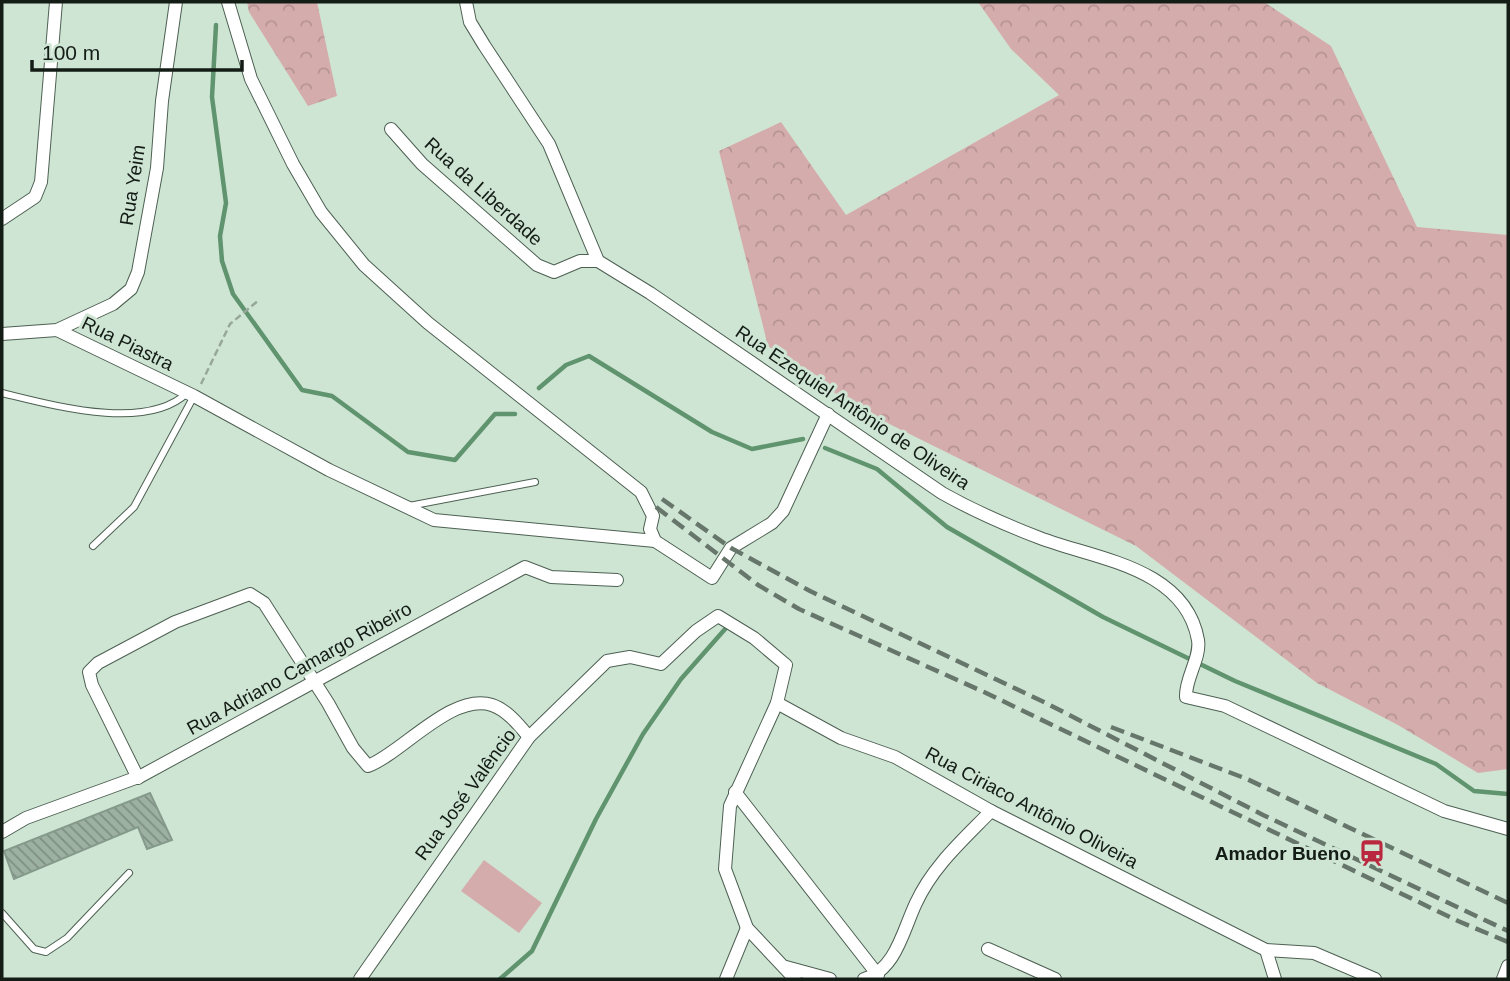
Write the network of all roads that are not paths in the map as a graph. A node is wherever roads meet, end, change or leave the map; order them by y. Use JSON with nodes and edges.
{"nodes":[{"id":1,"x":56,"y":2,"type":"edge"},
{"id":2,"x":176,"y":2,"type":"edge"},
{"id":3,"x":228,"y":2,"type":"edge"},
{"id":4,"x":466,"y":2,"type":"edge"},
{"id":5,"x":391,"y":129,"type":"dead end"},
{"id":6,"x":2,"y":219,"type":"edge"},
{"id":7,"x":598,"y":261,"type":"junction"},
{"id":8,"x":57,"y":330,"type":"junction"},
{"id":9,"x":2,"y":334,"type":"edge"},
{"id":10,"x":2,"y":393,"type":"edge"},
{"id":11,"x":191,"y":394,"type":"junction"},
{"id":12,"x":828,"y":415,"type":"junction"},
{"id":13,"x":535,"y":482,"type":"dead end"},
{"id":14,"x":407,"y":506,"type":"junction"},
{"id":15,"x":655,"y":541,"type":"junction"},
{"id":16,"x":93,"y":546,"type":"dead end"},
{"id":17,"x":617,"y":580,"type":"dead end"},
{"id":18,"x":314,"y":681,"type":"junction"},
{"id":19,"x":777,"y":703,"type":"junction"},
{"id":20,"x":529,"y":737,"type":"junction"},
{"id":21,"x":138,"y":778,"type":"junction"},
{"id":22,"x":735,"y":792,"type":"junction"},
{"id":23,"x":991,"y":811,"type":"junction"},
{"id":24,"x":1508,"y":829,"type":"edge"},
{"id":25,"x":2,"y":832,"type":"edge"},
{"id":26,"x":129,"y":873,"type":"dead end"},
{"id":27,"x":2,"y":913,"type":"edge"},
{"id":28,"x":747,"y":928,"type":"junction"},
{"id":29,"x":988,"y":949,"type":"dead end"},
{"id":30,"x":1266,"y":950,"type":"junction"},
{"id":31,"x":1508,"y":966,"type":"edge"},
{"id":32,"x":786,"y":967,"type":"junction"},
{"id":33,"x":1028,"y":974,"type":"edge"},
{"id":34,"x":878,"y":975,"type":"junction"},
{"id":35,"x":360,"y":979,"type":"edge"},
{"id":36,"x":726,"y":979,"type":"edge"},
{"id":37,"x":795,"y":979,"type":"edge"},
{"id":38,"x":830,"y":979,"type":"edge"},
{"id":39,"x":864,"y":979,"type":"edge"},
{"id":40,"x":1055,"y":979,"type":"edge"},
{"id":41,"x":1275,"y":979,"type":"edge"},
{"id":42,"x":1375,"y":979,"type":"edge"},
{"id":43,"x":1503,"y":979,"type":"edge"}],
"edges":[{"from":1,"to":6,"type":"street"},
{"from":2,"to":8,"type":"street","name":"Rua Yeim"},
{"from":3,"to":15,"type":"street"},
{"from":4,"to":7,"type":"street"},
{"from":5,"to":7,"type":"street","name":"Rua da Liberdade"},
{"from":7,"to":12,"type":"street","name":"Rua Ezequiel Antônio de Oliveira"},
{"from":8,"to":9,"type":"street","name":"Rua Piastra"},
{"from":8,"to":11,"type":"street","name":"Rua Piastra"},
{"from":10,"to":11,"type":"lane"},
{"from":11,"to":14,"type":"street","name":"Rua Piastra"},
{"from":11,"to":16,"type":"lane"},
{"from":12,"to":15,"type":"street"},
{"from":12,"to":24,"type":"street","name":"Rua Ezequiel Antônio de Oliveira"},
{"from":13,"to":14,"type":"lane"},
{"from":14,"to":15,"type":"street","name":"Rua Piastra"},
{"from":17,"to":18,"type":"street","name":"Rua Adriano Camargo Ribeiro"},
{"from":18,"to":20,"type":"street"},
{"from":18,"to":21,"type":"street","name":"Rua Adriano Camargo Ribeiro"},
{"from":18,"to":21,"type":"street"},
{"from":19,"to":20,"type":"street","name":"Rua José Valêncio"},
{"from":19,"to":22,"type":"street"},
{"from":19,"to":23,"type":"street","name":"Rua Ciriaco Antônio Oliveira"},
{"from":20,"to":35,"type":"street","name":"Rua José Valêncio"},
{"from":21,"to":25,"type":"street","name":"Rua Adriano Camargo Ribeiro"},
{"from":22,"to":28,"type":"street"},
{"from":22,"to":34,"type":"street"},
{"from":23,"to":30,"type":"street","name":"Rua Ciriaco Antônio Oliveira"},
{"from":23,"to":34,"type":"street"},
{"from":26,"to":27,"type":"lane"},
{"from":28,"to":32,"type":"street"},
{"from":28,"to":36,"type":"street"},
{"from":29,"to":33,"type":"street"},
{"from":30,"to":41,"type":"street"},
{"from":30,"to":42,"type":"street","name":"Rua Ciriaco Antônio Oliveira"},
{"from":31,"to":43,"type":"street"},
{"from":32,"to":37,"type":"street"},
{"from":32,"to":38,"type":"street"},
{"from":33,"to":40,"type":"street"},
{"from":34,"to":39,"type":"street"}]}
